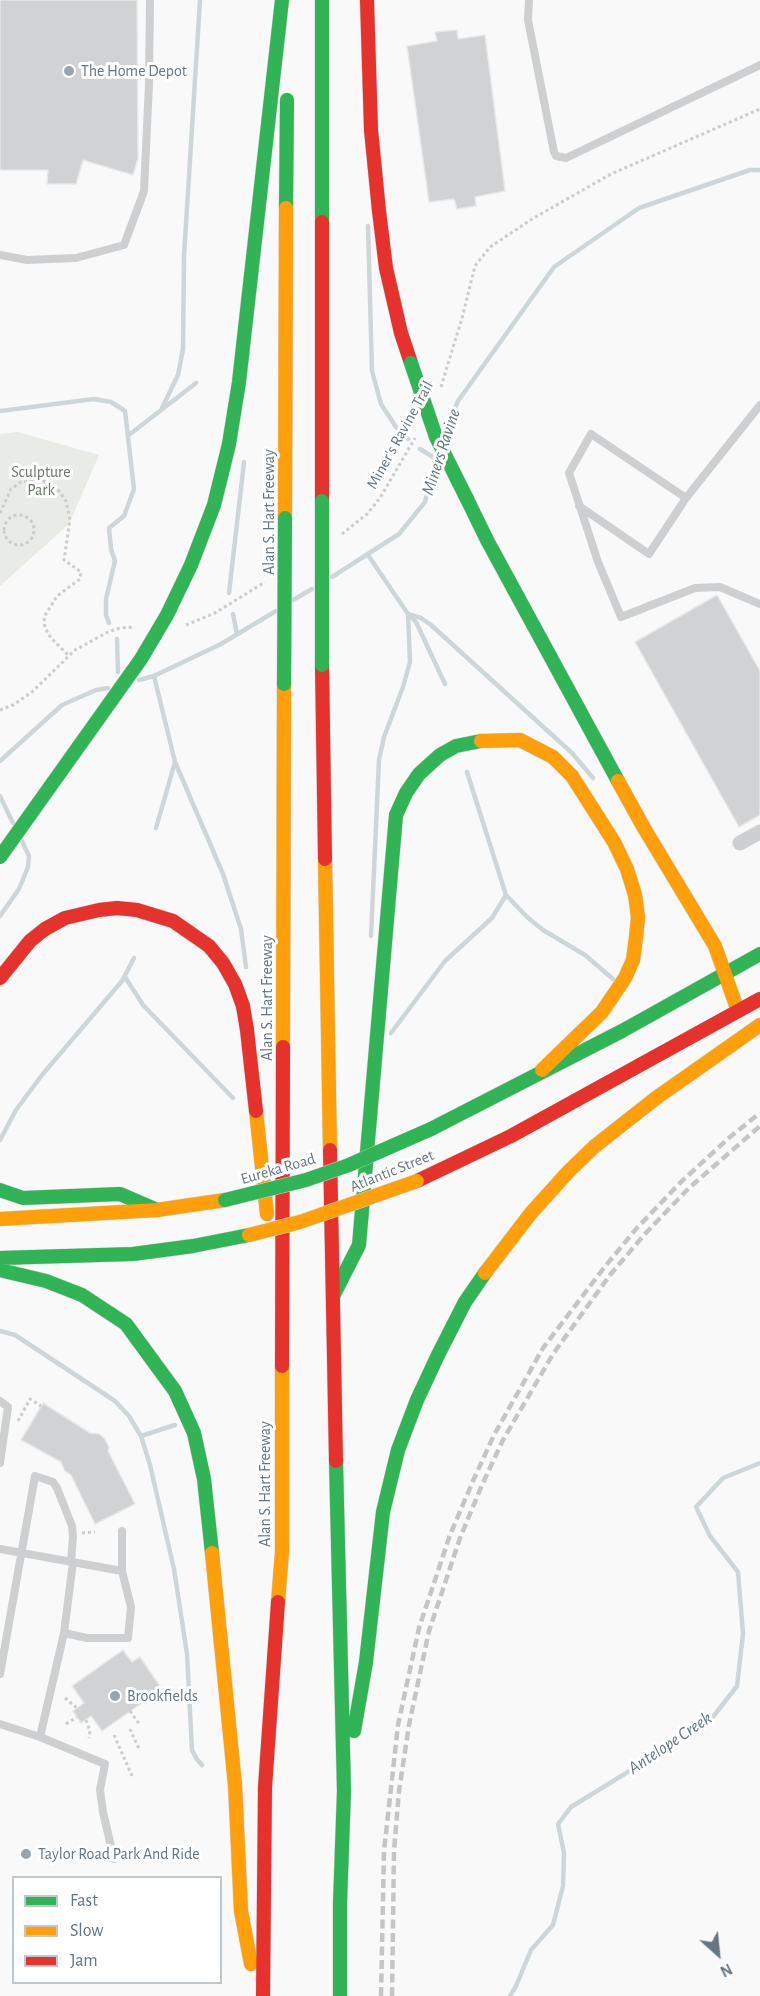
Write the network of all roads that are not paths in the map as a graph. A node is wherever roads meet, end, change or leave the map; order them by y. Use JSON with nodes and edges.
{"nodes":[{"id":1,"x":150,"y":0,"type":"edge"},
{"id":2,"x":285,"y":0,"type":"edge"},
{"id":3,"x":322,"y":0,"type":"edge"},
{"id":4,"x":367,"y":0,"type":"edge"},
{"id":5,"x":529,"y":0,"type":"edge"},
{"id":6,"x":760,"y":65,"type":"edge"},
{"id":7,"x":0,"y":255,"type":"edge"},
{"id":8,"x":760,"y":405,"type":"edge"},
{"id":9,"x":686,"y":498,"type":"junction"},
{"id":10,"x":579,"y":506,"type":"junction"},
{"id":11,"x":760,"y":604,"type":"edge"},
{"id":12,"x":760,"y":832,"type":"edge"},
{"id":13,"x":740,"y":843,"type":"dead end"},
{"id":14,"x":0,"y":857,"type":"edge"},
{"id":15,"x":760,"y":954,"type":"edge"},
{"id":16,"x":725,"y":973,"type":"junction"},
{"id":17,"x":0,"y":978,"type":"edge"},
{"id":18,"x":760,"y":999,"type":"edge"},
{"id":19,"x":738,"y":1011,"type":"junction"},
{"id":20,"x":760,"y":1025,"type":"edge"},
{"id":21,"x":542,"y":1070,"type":"junction"},
{"id":22,"x":0,"y":1190,"type":"edge"},
{"id":23,"x":157,"y":1210,"type":"junction"},
{"id":24,"x":0,"y":1219,"type":"edge"},
{"id":25,"x":0,"y":1257,"type":"edge"},
{"id":26,"x":0,"y":1270,"type":"edge"},
{"id":27,"x":332,"y":1300,"type":"junction"},
{"id":28,"x":282,"y":1350,"type":"junction"},
{"id":29,"x":0,"y":1401,"type":"edge"},
{"id":30,"x":0,"y":1463,"type":"edge"},
{"id":31,"x":122,"y":1531,"type":"dead end"},
{"id":32,"x":0,"y":1549,"type":"edge"},
{"id":33,"x":22,"y":1553,"type":"junction"},
{"id":34,"x":72,"y":1562,"type":"junction"},
{"id":35,"x":122,"y":1570,"type":"junction"},
{"id":36,"x":64,"y":1634,"type":"junction"},
{"id":37,"x":0,"y":1674,"type":"edge"},
{"id":38,"x":0,"y":1724,"type":"edge"},
{"id":39,"x":40,"y":1737,"type":"junction"},
{"id":40,"x":344,"y":1791,"type":"junction"},
{"id":41,"x":114,"y":1859,"type":"dead end"},
{"id":42,"x":257,"y":1996,"type":"edge"},
{"id":43,"x":263,"y":1996,"type":"edge"},
{"id":44,"x":340,"y":1996,"type":"edge"}],
"edges":[{"from":1,"to":7,"type":"lane"},
{"from":2,"to":14,"type":"main road","bridge":true},
{"from":2,"to":28,"type":"main road","name":"Alan S. Hart Freeway","bridge":true},
{"from":3,"to":27,"type":"main road","bridge":true},
{"from":4,"to":16,"type":"main road","bridge":true},
{"from":5,"to":6,"type":"lane"},
{"from":8,"to":9,"type":"lane"},
{"from":9,"to":10,"type":"lane"},
{"from":9,"to":10,"type":"lane"},
{"from":10,"to":11,"type":"lane"},
{"from":12,"to":13,"type":"street"},
{"from":15,"to":16,"type":"main road"},
{"from":16,"to":19,"type":"main road"},
{"from":16,"to":21,"type":"main road"},
{"from":17,"to":28,"type":"main road"},
{"from":18,"to":19,"type":"main road","name":"Atlantic Street"},
{"from":19,"to":25,"type":"main road","name":"Atlantic Street","bridge":true},
{"from":20,"to":40,"type":"main road"},
{"from":21,"to":23,"type":"main road","name":"Eureka Road","bridge":true},
{"from":21,"to":27,"type":"main road"},
{"from":22,"to":23,"type":"main road"},
{"from":23,"to":24,"type":"main road","name":"Eureka Road"},
{"from":26,"to":42,"type":"main road"},
{"from":27,"to":40,"type":"main road"},
{"from":28,"to":43,"type":"main road","name":"Alan S. Hart Freeway"},
{"from":29,"to":30,"type":"lane"},
{"from":31,"to":35,"type":"lane"},
{"from":32,"to":33,"type":"lane"},
{"from":33,"to":34,"type":"lane"},
{"from":33,"to":34,"type":"lane"},
{"from":33,"to":37,"type":"lane"},
{"from":34,"to":35,"type":"lane"},
{"from":34,"to":36,"type":"lane"},
{"from":35,"to":36,"type":"lane"},
{"from":36,"to":39,"type":"lane"},
{"from":38,"to":39,"type":"lane"},
{"from":39,"to":41,"type":"lane"},
{"from":40,"to":44,"type":"main road"}]}
